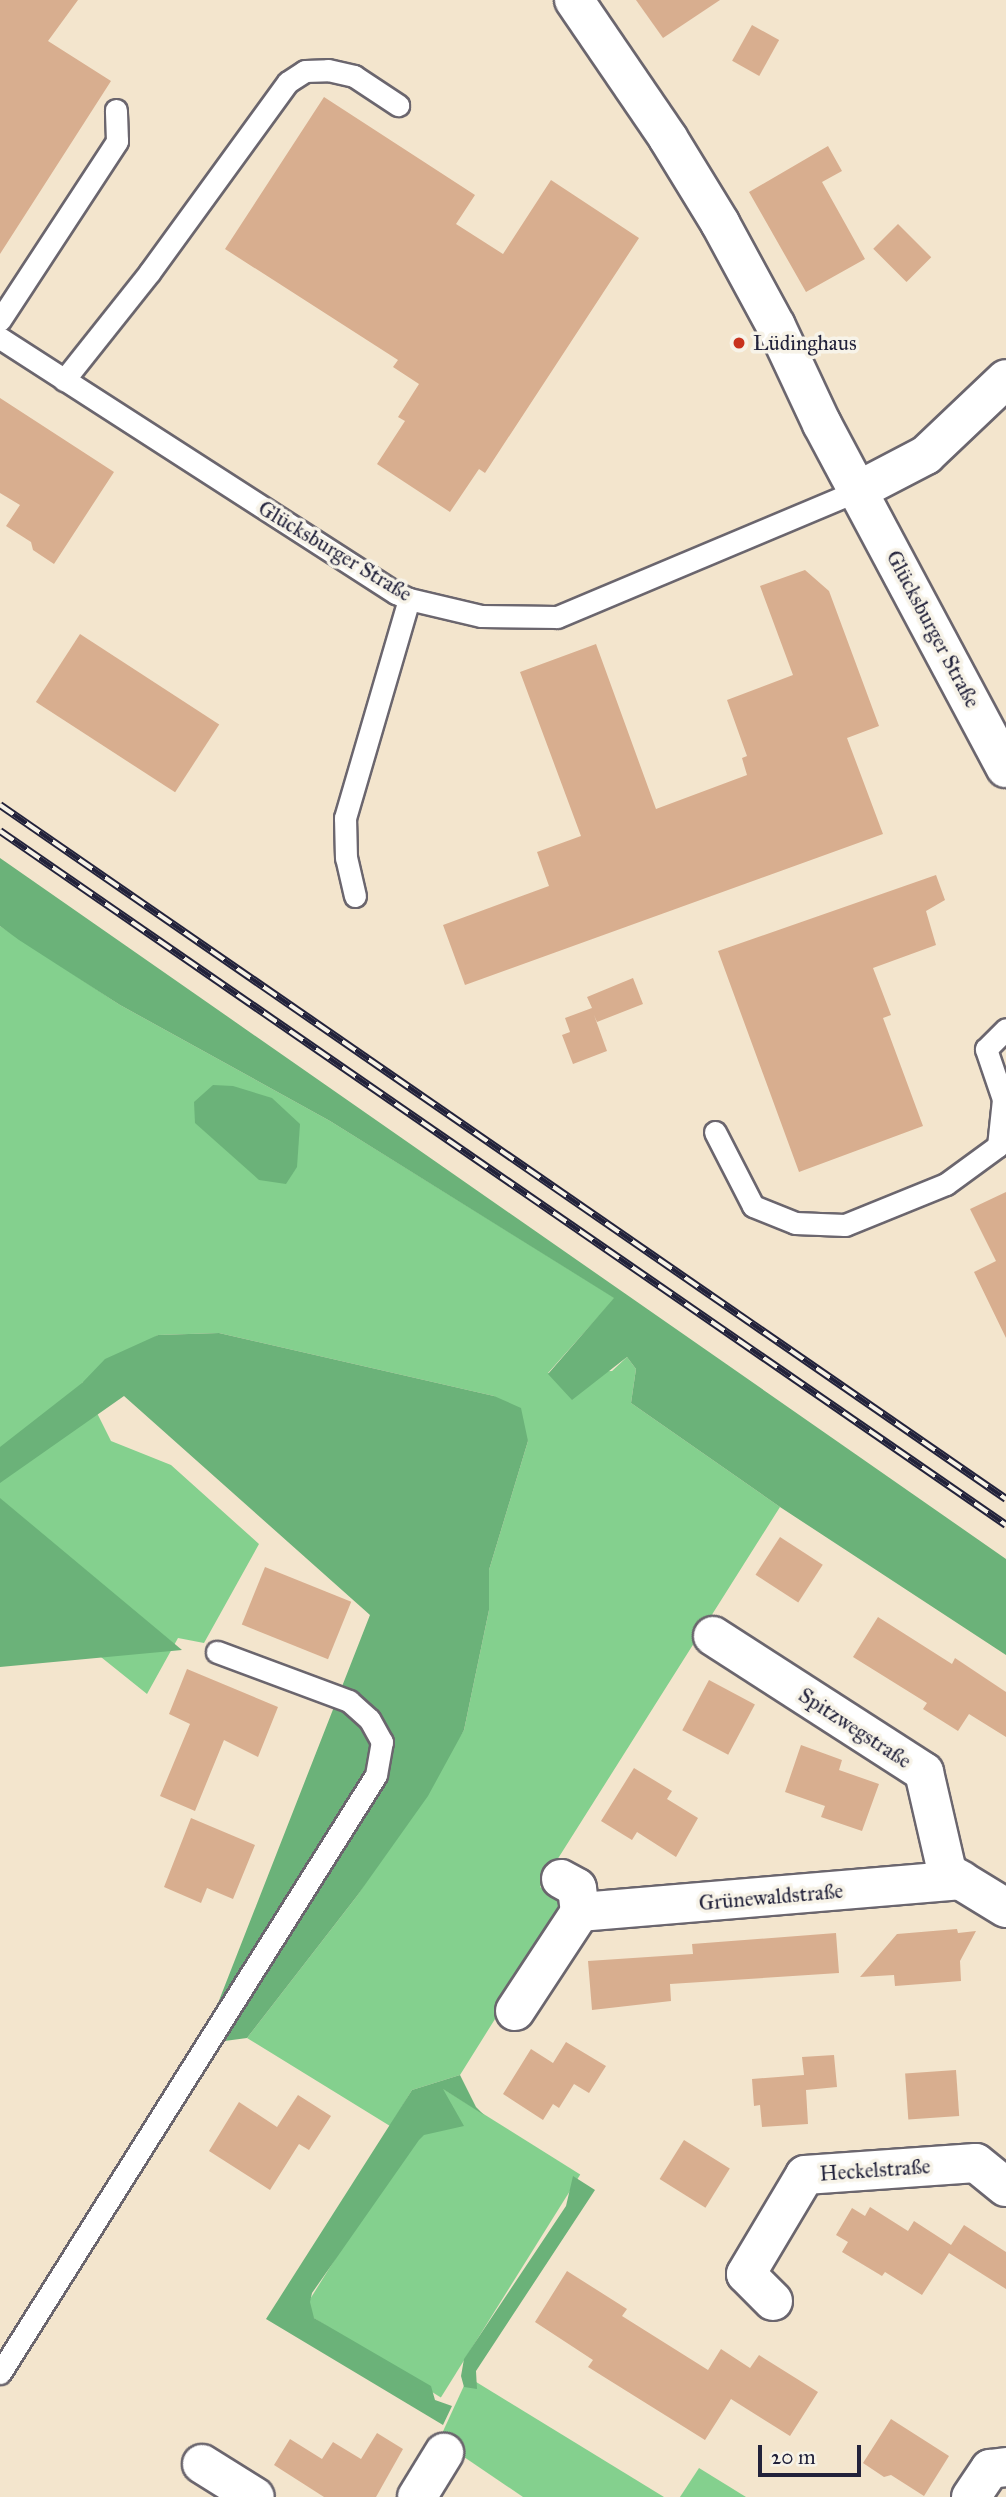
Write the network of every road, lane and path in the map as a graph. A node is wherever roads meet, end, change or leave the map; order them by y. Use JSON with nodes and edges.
{"nodes":[{"id":1,"x":575,"y":0,"type":"edge"},
{"id":2,"x":398,"y":105,"type":"dead end"},
{"id":3,"x":116,"y":110,"type":"dead end"},
{"id":4,"x":0,"y":320,"type":"edge"},
{"id":5,"x":0,"y":338,"type":"edge"},
{"id":6,"x":1006,"y":379,"type":"edge"},
{"id":7,"x":64,"y":380,"type":"junction"},
{"id":8,"x":859,"y":490,"type":"junction"},
{"id":9,"x":409,"y":599,"type":"junction"},
{"id":10,"x":1006,"y":768,"type":"edge"},
{"id":11,"x":355,"y":896,"type":"dead end"},
{"id":12,"x":1006,"y":1029,"type":"edge"},
{"id":13,"x":715,"y":1132,"type":"dead end"},
{"id":14,"x":713,"y":1636,"type":"dead end"},
{"id":15,"x":216,"y":1651,"type":"dead end"},
{"id":16,"x":561,"y":1879,"type":"dead end"},
{"id":17,"x":961,"y":1880,"type":"junction"},
{"id":18,"x":1006,"y":1908,"type":"edge"},
{"id":19,"x":580,"y":1912,"type":"junction"},
{"id":20,"x":515,"y":2011,"type":"dead end"},
{"id":21,"x":1006,"y":2187,"type":"edge"},
{"id":22,"x":774,"y":2301,"type":"dead end"},
{"id":23,"x":0,"y":2373,"type":"edge"},
{"id":24,"x":444,"y":2453,"type":"dead end"},
{"id":25,"x":202,"y":2464,"type":"dead end"},
{"id":26,"x":1006,"y":2467,"type":"edge"},
{"id":27,"x":255,"y":2497,"type":"edge"},
{"id":28,"x":417,"y":2497,"type":"edge"},
{"id":29,"x":971,"y":2497,"type":"edge"}],
"edges":[{"from":1,"to":8,"type":"street","name":"Glücksburger Straße"},
{"from":2,"to":7,"type":"lane"},
{"from":3,"to":4,"type":"lane"},
{"from":5,"to":7,"type":"lane","name":"Glücksburger Straße"},
{"from":6,"to":8,"type":"street"},
{"from":7,"to":9,"type":"lane","name":"Glücksburger Straße"},
{"from":8,"to":9,"type":"lane","name":"Glücksburger Straße"},
{"from":8,"to":10,"type":"street","name":"Glücksburger Straße"},
{"from":9,"to":11,"type":"lane"},
{"from":12,"to":13,"type":"lane"},
{"from":14,"to":17,"type":"street","name":"Spitzwegstraße"},
{"from":15,"to":23,"type":"lane"},
{"from":16,"to":19,"type":"street"},
{"from":17,"to":18,"type":"street","name":"Spitzwegstraße"},
{"from":17,"to":19,"type":"street","name":"Grünewaldstraße"},
{"from":19,"to":20,"type":"street"},
{"from":21,"to":22,"type":"street","name":"Heckelstraße"},
{"from":24,"to":28,"type":"street"},
{"from":25,"to":27,"type":"street"},
{"from":26,"to":29,"type":"street"}]}
